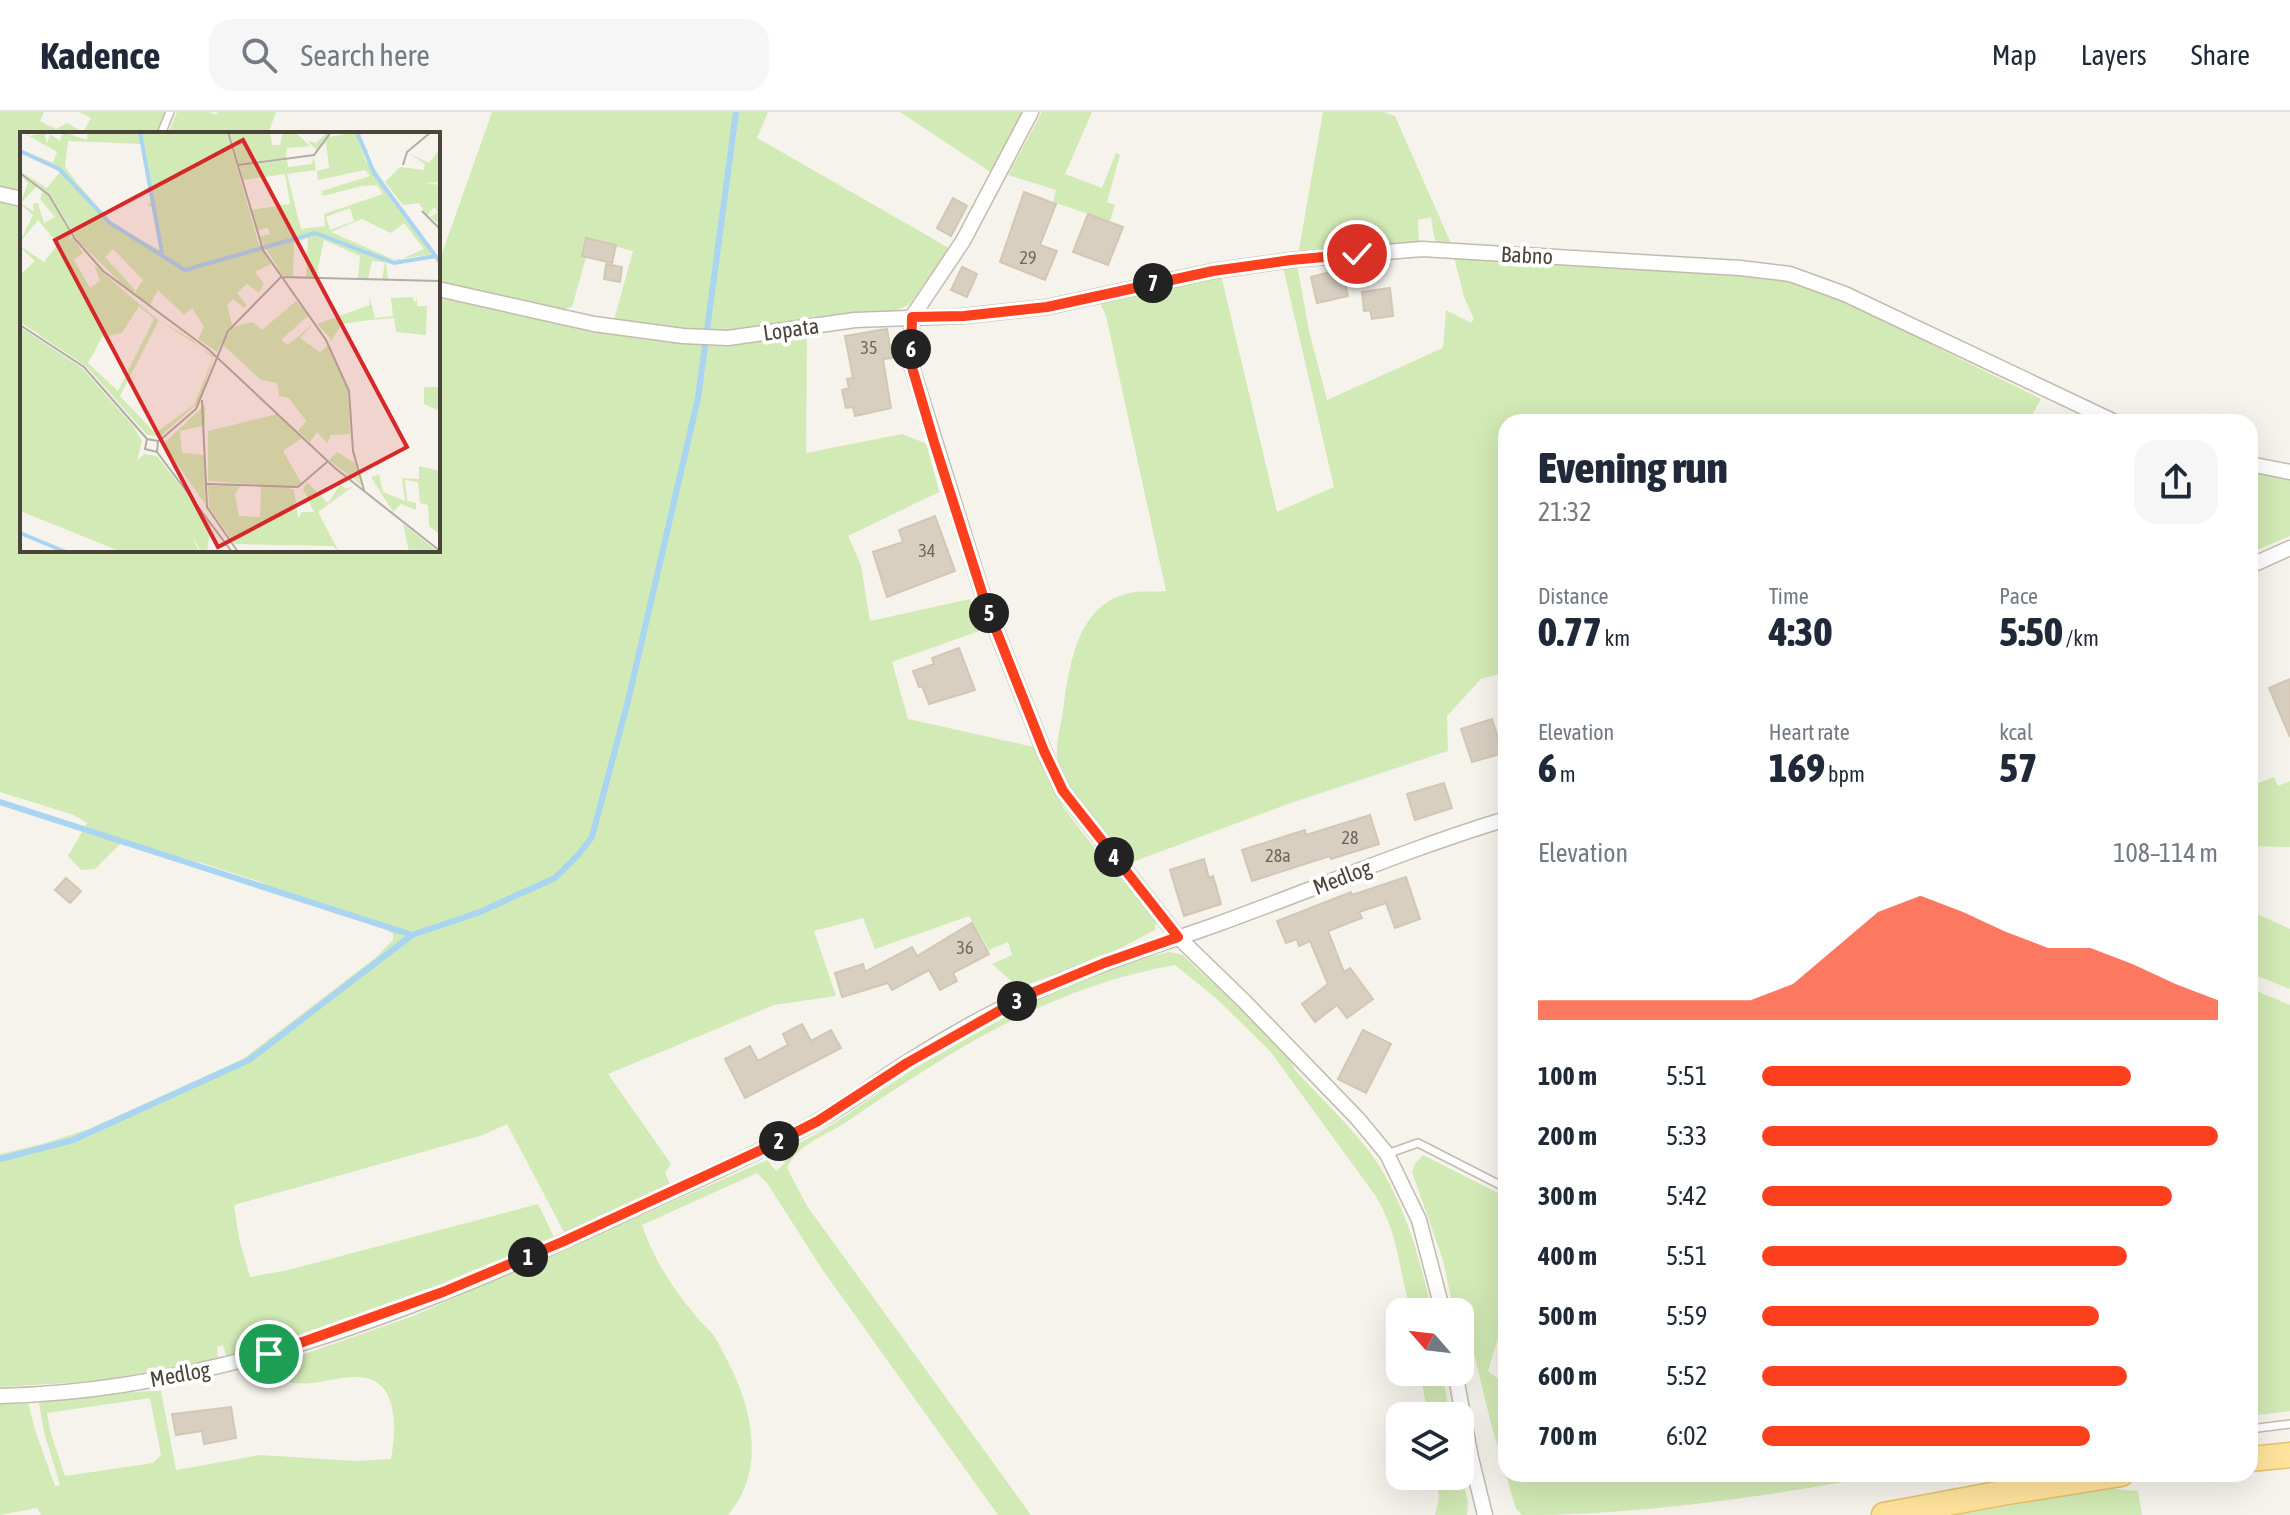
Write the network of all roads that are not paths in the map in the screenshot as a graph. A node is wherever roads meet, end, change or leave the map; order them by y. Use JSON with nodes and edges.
{"nodes":[{"id":1,"x":170,"y":112,"type":"edge"},
{"id":2,"x":1031,"y":112,"type":"edge"},
{"id":3,"x":162,"y":132,"type":"edge"},
{"id":4,"x":0,"y":194,"type":"edge"},
{"id":5,"x":20,"y":199,"type":"edge"},
{"id":6,"x":440,"y":289,"type":"edge"},
{"id":7,"x":912,"y":317,"type":"junction"},
{"id":8,"x":2098,"y":414,"type":"edge"},
{"id":9,"x":2258,"y":466,"type":"edge"},
{"id":10,"x":2290,"y":472,"type":"edge"},
{"id":11,"x":2290,"y":548,"type":"edge"},
{"id":12,"x":2258,"y":562,"type":"edge"},
{"id":13,"x":1498,"y":821,"type":"edge"},
{"id":14,"x":1178,"y":937,"type":"junction"},
{"id":15,"x":1387,"y":1154,"type":"junction"},
{"id":16,"x":1498,"y":1184,"type":"edge"},
{"id":17,"x":1439,"y":1298,"type":"edge"},
{"id":18,"x":1458,"y":1386,"type":"edge"},
{"id":19,"x":0,"y":1396,"type":"edge"},
{"id":20,"x":2290,"y":1424,"type":"edge"},
{"id":21,"x":2258,"y":1428,"type":"edge"},
{"id":22,"x":2290,"y":1455,"type":"edge"},
{"id":23,"x":2258,"y":1458,"type":"edge"},
{"id":24,"x":2071,"y":1482,"type":"edge"},
{"id":25,"x":1485,"y":1515,"type":"edge"},
{"id":26,"x":1884,"y":1515,"type":"edge"}],
"edges":[{"from":1,"to":3,"type":"lane"},
{"from":2,"to":7,"type":"street"},
{"from":4,"to":5,"type":"street"},
{"from":6,"to":7,"type":"street","name":"Lopata"},
{"from":7,"to":8,"type":"street","name":"Babno"},
{"from":7,"to":14,"type":"street"},
{"from":9,"to":10,"type":"street"},
{"from":11,"to":12,"type":"street"},
{"from":13,"to":14,"type":"street","name":"Medlog"},
{"from":14,"to":15,"type":"street"},
{"from":14,"to":19,"type":"street","name":"Medlog"},
{"from":15,"to":16,"type":"lane"},
{"from":15,"to":17,"type":"street"},
{"from":18,"to":25,"type":"street"},
{"from":20,"to":21,"type":"lane"},
{"from":22,"to":23,"type":"main road"},
{"from":24,"to":26,"type":"main road"}]}
